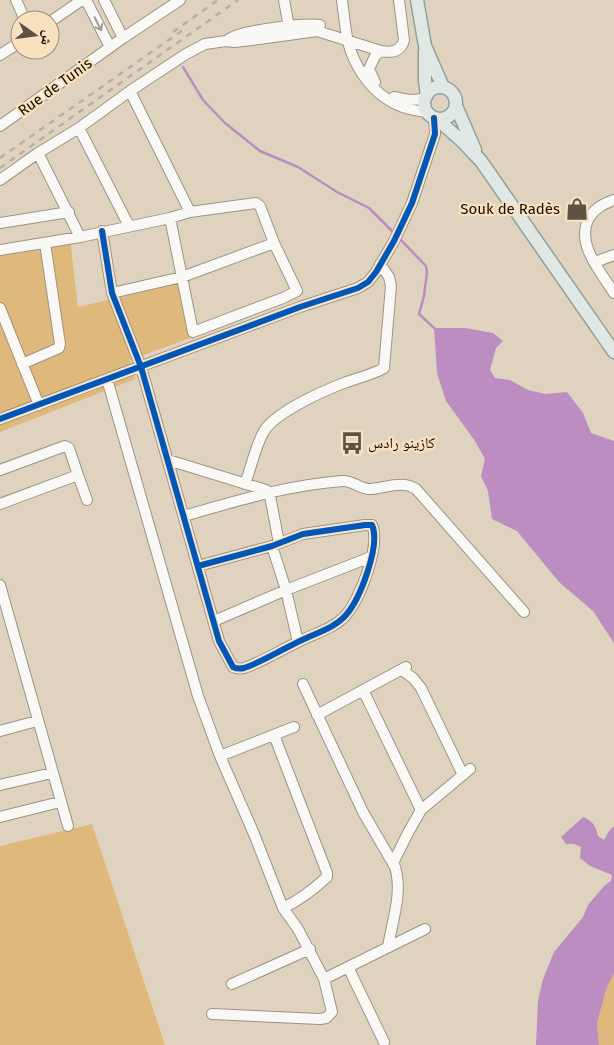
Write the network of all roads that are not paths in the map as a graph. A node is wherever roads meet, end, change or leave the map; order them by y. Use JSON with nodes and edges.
{"nodes":[{"id":1,"x":82,"y":0,"type":"edge"},
{"id":2,"x":86,"y":0,"type":"edge"},
{"id":3,"x":104,"y":0,"type":"edge"},
{"id":4,"x":180,"y":0,"type":"edge"},
{"id":5,"x":284,"y":0,"type":"edge"},
{"id":6,"x":342,"y":0,"type":"edge"},
{"id":7,"x":399,"y":0,"type":"edge"},
{"id":8,"x":417,"y":0,"type":"edge"},
{"id":9,"x":60,"y":15,"type":"edge"},
{"id":10,"x":289,"y":31,"type":"junction"},
{"id":11,"x":123,"y":38,"type":"junction"},
{"id":12,"x":350,"y":40,"type":"junction"},
{"id":13,"x":424,"y":41,"type":"junction"},
{"id":14,"x":110,"y":47,"type":"junction"},
{"id":15,"x":381,"y":51,"type":"junction"},
{"id":16,"x":443,"y":87,"type":"junction"},
{"id":17,"x":130,"y":91,"type":"junction"},
{"id":18,"x":426,"y":97,"type":"junction"},
{"id":19,"x":456,"y":106,"type":"junction"},
{"id":20,"x":433,"y":116,"type":"junction"},
{"id":21,"x":0,"y":126,"type":"edge"},
{"id":22,"x":79,"y":128,"type":"junction"},
{"id":23,"x":38,"y":153,"type":"junction"},
{"id":24,"x":481,"y":161,"type":"junction"},
{"id":25,"x":0,"y":180,"type":"edge"},
{"id":26,"x":614,"y":200,"type":"edge"},
{"id":27,"x":69,"y":212,"type":"junction"},
{"id":28,"x":190,"y":212,"type":"junction"},
{"id":29,"x":170,"y":218,"type":"junction"},
{"id":30,"x":0,"y":223,"type":"edge"},
{"id":31,"x":129,"y":226,"type":"junction"},
{"id":32,"x":102,"y":231,"type":"junction"},
{"id":33,"x":80,"y":237,"type":"junction"},
{"id":34,"x":45,"y":243,"type":"junction"},
{"id":35,"x":274,"y":243,"type":"junction"},
{"id":36,"x":0,"y":250,"type":"edge"},
{"id":37,"x":614,"y":255,"type":"edge"},
{"id":38,"x":596,"y":262,"type":"junction"},
{"id":39,"x":380,"y":264,"type":"junction"},
{"id":40,"x":182,"y":277,"type":"junction"},
{"id":41,"x":614,"y":292,"type":"edge"},
{"id":42,"x":112,"y":293,"type":"junction"},
{"id":43,"x":1,"y":314,"type":"edge"},
{"id":44,"x":614,"y":352,"type":"edge"},
{"id":45,"x":22,"y":364,"type":"junction"},
{"id":46,"x":141,"y":367,"type":"junction"},
{"id":47,"x":107,"y":379,"type":"junction"},
{"id":48,"x":39,"y":405,"type":"junction"},
{"id":49,"x":0,"y":419,"type":"edge"},
{"id":50,"x":168,"y":460,"type":"junction"},
{"id":51,"x":0,"y":470,"type":"edge"},
{"id":52,"x":78,"y":474,"type":"junction"},
{"id":53,"x":245,"y":484,"type":"junction"},
{"id":54,"x":267,"y":492,"type":"junction"},
{"id":55,"x":87,"y":500,"type":"dead end"},
{"id":56,"x":0,"y":504,"type":"edge"},
{"id":57,"x":184,"y":516,"type":"junction"},
{"id":58,"x":276,"y":544,"type":"junction"},
{"id":59,"x":372,"y":557,"type":"junction"},
{"id":60,"x":198,"y":566,"type":"junction"},
{"id":61,"x":0,"y":585,"type":"edge"},
{"id":62,"x":286,"y":590,"type":"junction"},
{"id":63,"x":524,"y":612,"type":"dead end"},
{"id":64,"x":214,"y":621,"type":"junction"},
{"id":65,"x":298,"y":642,"type":"junction"},
{"id":66,"x":303,"y":684,"type":"dead end"},
{"id":67,"x":363,"y":690,"type":"junction"},
{"id":68,"x":317,"y":715,"type":"junction"},
{"id":69,"x":38,"y":721,"type":"junction"},
{"id":70,"x":294,"y":727,"type":"dead end"},
{"id":71,"x":0,"y":731,"type":"edge"},
{"id":72,"x":274,"y":735,"type":"junction"},
{"id":73,"x":220,"y":756,"type":"junction"},
{"id":74,"x":52,"y":773,"type":"junction"},
{"id":75,"x":0,"y":785,"type":"edge"},
{"id":76,"x":60,"y":802,"type":"junction"},
{"id":77,"x":421,"y":810,"type":"junction"},
{"id":78,"x":0,"y":817,"type":"edge"},
{"id":79,"x":68,"y":826,"type":"dead end"},
{"id":80,"x":393,"y":863,"type":"junction"},
{"id":81,"x":282,"y":908,"type":"junction"},
{"id":82,"x":425,"y":928,"type":"dead end"},
{"id":83,"x":388,"y":947,"type":"junction"},
{"id":84,"x":310,"y":949,"type":"junction"},
{"id":85,"x":348,"y":967,"type":"junction"},
{"id":86,"x":324,"y":979,"type":"junction"},
{"id":87,"x":232,"y":984,"type":"dead end"},
{"id":88,"x":212,"y":1014,"type":"dead end"},
{"id":89,"x":384,"y":1042,"type":"dead end"}],
"edges":[{"from":1,"to":9,"type":"street"},
{"from":2,"to":14,"type":"street","one_way":true},
{"from":3,"to":11,"type":"street"},
{"from":4,"to":11,"type":"street","name":"Rue de Tunis"},
{"from":5,"to":10,"type":"street"},
{"from":6,"to":12,"type":"street"},
{"from":7,"to":15,"type":"street"},
{"from":8,"to":13,"type":"main road"},
{"from":10,"to":12,"type":"street"},
{"from":10,"to":17,"type":"street"},
{"from":11,"to":14,"type":"street","name":"Rue de Tunis"},
{"from":12,"to":15,"type":"street"},
{"from":12,"to":20,"type":"street"},
{"from":13,"to":16,"type":"main road"},
{"from":13,"to":18,"type":"main road"},
{"from":14,"to":21,"type":"street","name":"Rue de Tunis"},
{"from":15,"to":18,"type":"street"},
{"from":16,"to":18,"type":"main road"},
{"from":16,"to":19,"type":"main road"},
{"from":17,"to":22,"type":"street"},
{"from":17,"to":28,"type":"street"},
{"from":18,"to":20,"type":"main road"},
{"from":19,"to":20,"type":"main road"},
{"from":19,"to":24,"type":"main road"},
{"from":20,"to":24,"type":"main road"},
{"from":20,"to":39,"type":"street"},
{"from":22,"to":23,"type":"street"},
{"from":22,"to":31,"type":"street"},
{"from":23,"to":25,"type":"street"},
{"from":23,"to":27,"type":"street"},
{"from":24,"to":44,"type":"main road"},
{"from":26,"to":38,"type":"street"},
{"from":27,"to":30,"type":"street"},
{"from":27,"to":33,"type":"street"},
{"from":28,"to":29,"type":"street"},
{"from":28,"to":35,"type":"street"},
{"from":29,"to":31,"type":"street"},
{"from":29,"to":40,"type":"street"},
{"from":31,"to":32,"type":"street"},
{"from":32,"to":33,"type":"street"},
{"from":32,"to":42,"type":"street"},
{"from":33,"to":34,"type":"street"},
{"from":34,"to":36,"type":"street"},
{"from":34,"to":45,"type":"street"},
{"from":35,"to":40,"type":"street"},
{"from":35,"to":40,"type":"street"},
{"from":37,"to":38,"type":"street"},
{"from":38,"to":41,"type":"street"},
{"from":39,"to":46,"type":"street"},
{"from":39,"to":53,"type":"street"},
{"from":40,"to":42,"type":"street"},
{"from":42,"to":46,"type":"street"},
{"from":43,"to":45,"type":"street"},
{"from":45,"to":48,"type":"street"},
{"from":46,"to":47,"type":"street"},
{"from":46,"to":50,"type":"street"},
{"from":47,"to":48,"type":"street"},
{"from":47,"to":73,"type":"street"},
{"from":48,"to":49,"type":"street"},
{"from":50,"to":53,"type":"street"},
{"from":50,"to":57,"type":"street"},
{"from":51,"to":52,"type":"street"},
{"from":52,"to":55,"type":"street"},
{"from":52,"to":56,"type":"street"},
{"from":53,"to":54,"type":"street"},
{"from":54,"to":57,"type":"street"},
{"from":54,"to":58,"type":"street"},
{"from":54,"to":63,"type":"street"},
{"from":57,"to":60,"type":"street"},
{"from":58,"to":59,"type":"street"},
{"from":58,"to":60,"type":"street"},
{"from":58,"to":62,"type":"street"},
{"from":59,"to":62,"type":"street"},
{"from":59,"to":65,"type":"street"},
{"from":60,"to":64,"type":"street"},
{"from":61,"to":69,"type":"street"},
{"from":62,"to":64,"type":"street"},
{"from":62,"to":65,"type":"street"},
{"from":64,"to":65,"type":"street"},
{"from":66,"to":68,"type":"street"},
{"from":67,"to":68,"type":"street"},
{"from":67,"to":77,"type":"street"},
{"from":67,"to":77,"type":"street"},
{"from":68,"to":80,"type":"street"},
{"from":69,"to":71,"type":"street"},
{"from":69,"to":74,"type":"street"},
{"from":70,"to":72,"type":"street"},
{"from":72,"to":73,"type":"street"},
{"from":72,"to":81,"type":"street"},
{"from":73,"to":81,"type":"street"},
{"from":74,"to":75,"type":"street"},
{"from":74,"to":76,"type":"street"},
{"from":76,"to":78,"type":"street"},
{"from":76,"to":79,"type":"street"},
{"from":77,"to":80,"type":"street"},
{"from":80,"to":83,"type":"street"},
{"from":81,"to":84,"type":"street"},
{"from":82,"to":83,"type":"street"},
{"from":83,"to":85,"type":"street"},
{"from":84,"to":86,"type":"street"},
{"from":84,"to":87,"type":"street"},
{"from":85,"to":86,"type":"street"},
{"from":85,"to":89,"type":"street"},
{"from":86,"to":88,"type":"street"}]}
